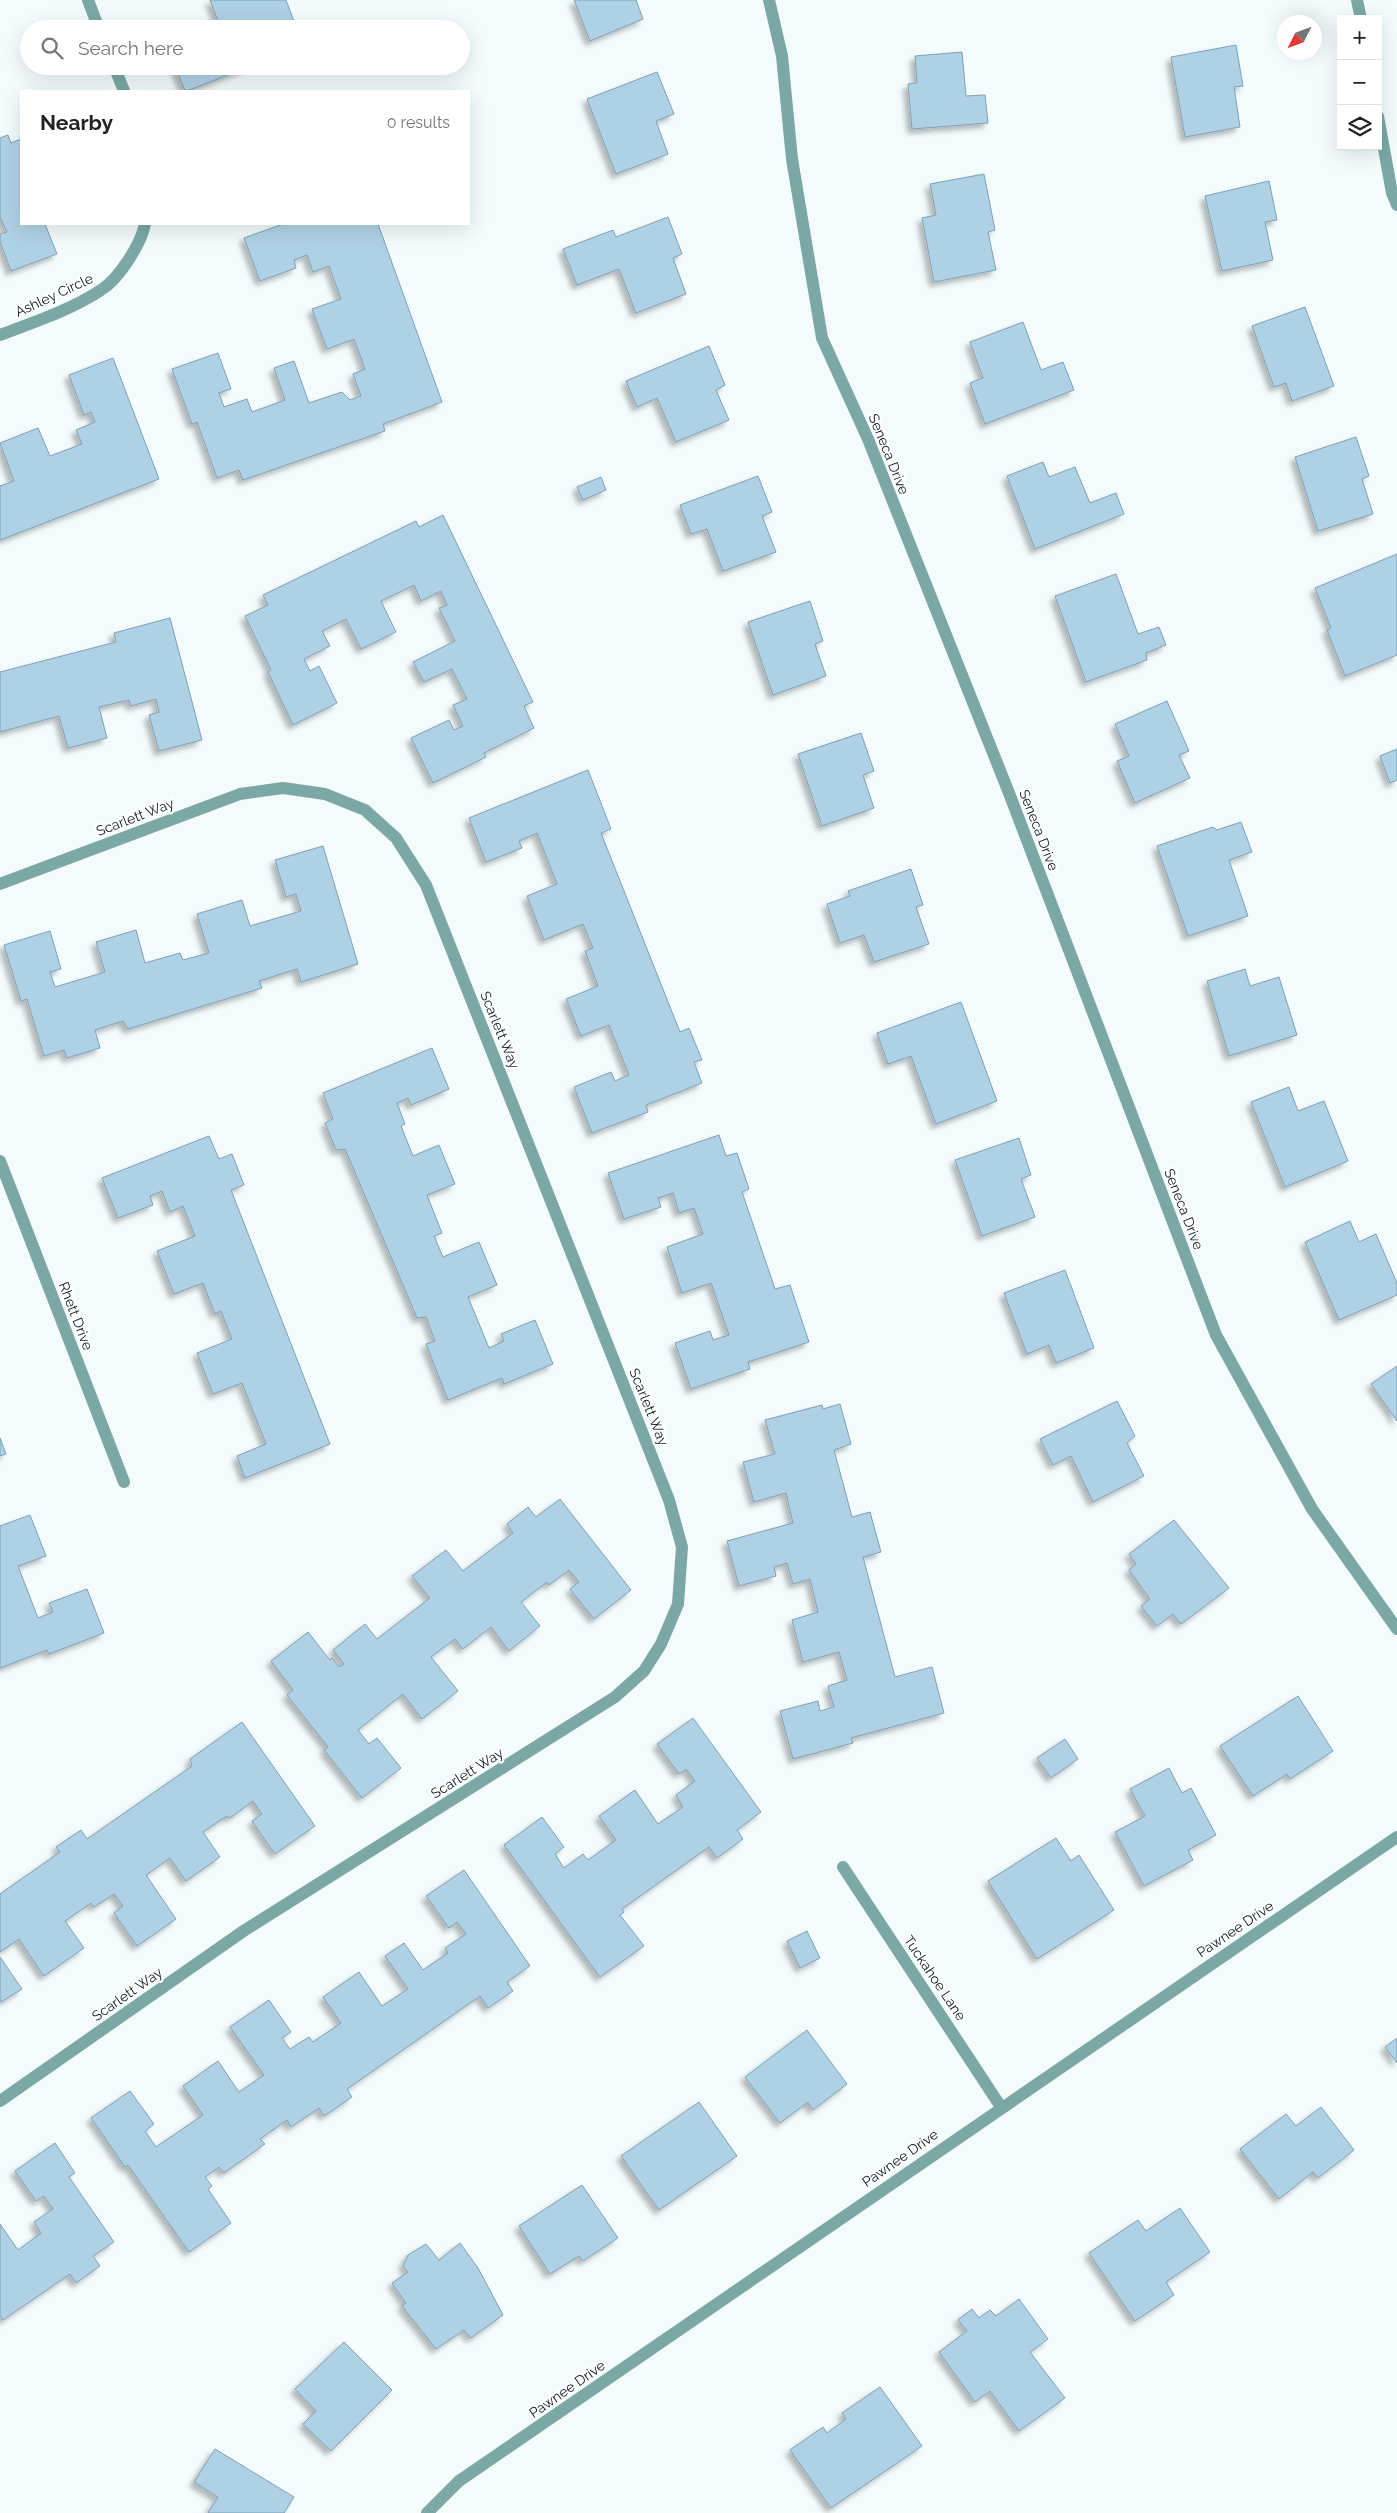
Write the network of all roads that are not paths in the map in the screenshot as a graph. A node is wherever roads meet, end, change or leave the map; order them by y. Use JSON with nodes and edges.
{"nodes":[{"id":1,"x":88,"y":0,"type":"edge"},
{"id":2,"x":769,"y":0,"type":"edge"},
{"id":3,"x":1357,"y":0,"type":"edge"},
{"id":4,"x":1360,"y":15,"type":"edge"},
{"id":5,"x":96,"y":20,"type":"edge"},
{"id":6,"x":118,"y":75,"type":"edge"},
{"id":7,"x":124,"y":90,"type":"edge"},
{"id":8,"x":1382,"y":138,"type":"edge"},
{"id":9,"x":1397,"y":205,"type":"edge"},
{"id":10,"x":145,"y":225,"type":"edge"},
{"id":11,"x":0,"y":335,"type":"edge"},
{"id":12,"x":0,"y":884,"type":"edge"},
{"id":13,"x":0,"y":1161,"type":"edge"},
{"id":14,"x":124,"y":1482,"type":"dead end"},
{"id":15,"x":1397,"y":1629,"type":"edge"},
{"id":16,"x":1397,"y":1837,"type":"edge"},
{"id":17,"x":843,"y":1867,"type":"dead end"},
{"id":18,"x":0,"y":2101,"type":"edge"},
{"id":19,"x":1001,"y":2107,"type":"junction"},
{"id":20,"x":427,"y":2513,"type":"edge"}],
"edges":[{"from":1,"to":5,"type":"street"},
{"from":2,"to":15,"type":"street","name":"Seneca Drive"},
{"from":3,"to":4,"type":"street"},
{"from":6,"to":7,"type":"street"},
{"from":8,"to":9,"type":"street"},
{"from":10,"to":11,"type":"street","name":"Ashley Circle"},
{"from":12,"to":18,"type":"street","name":"Scarlett Way"},
{"from":13,"to":14,"type":"street","name":"Rhett Drive"},
{"from":16,"to":19,"type":"street","name":"Pawnee Drive"},
{"from":17,"to":19,"type":"street","name":"Tuckahoe Lane"},
{"from":19,"to":20,"type":"street","name":"Pawnee Drive"}]}
